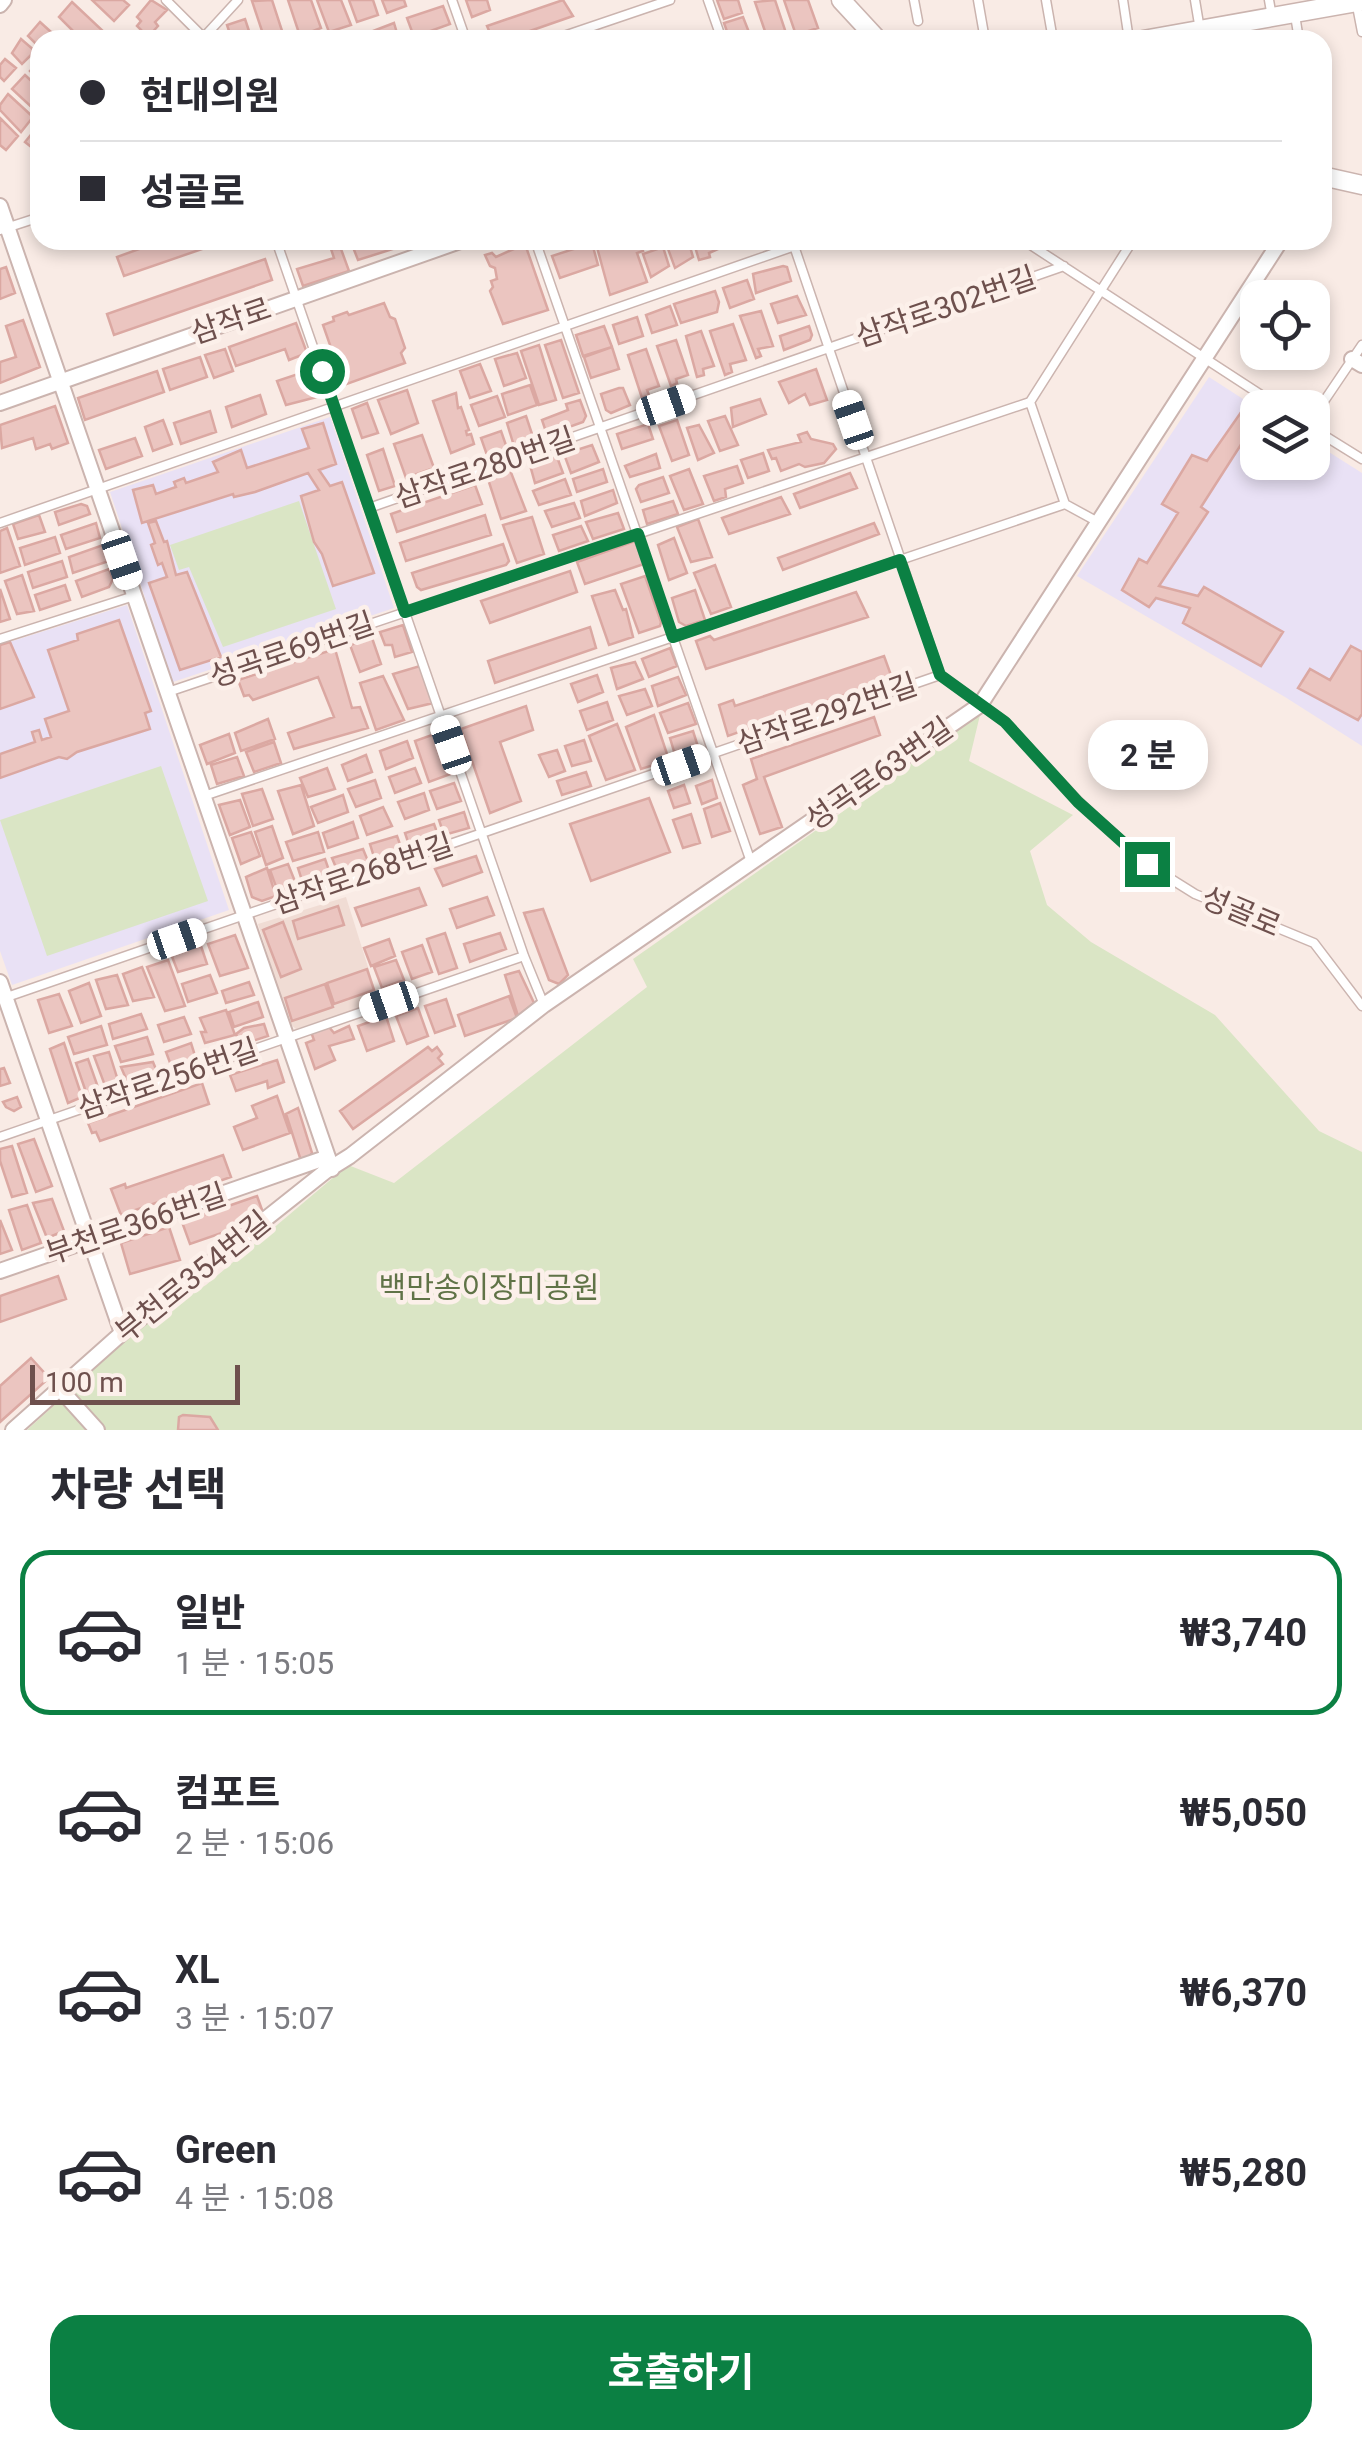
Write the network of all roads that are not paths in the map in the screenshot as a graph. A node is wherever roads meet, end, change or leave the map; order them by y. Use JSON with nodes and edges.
{"nodes":[{"id":1,"x":166,"y":0,"type":"edge"},
{"id":2,"x":238,"y":0,"type":"edge"},
{"id":3,"x":452,"y":0,"type":"edge"},
{"id":4,"x":670,"y":0,"type":"edge"},
{"id":5,"x":708,"y":0,"type":"edge"},
{"id":6,"x":841,"y":0,"type":"edge"},
{"id":7,"x":914,"y":0,"type":"edge"},
{"id":8,"x":978,"y":0,"type":"edge"},
{"id":9,"x":1046,"y":0,"type":"edge"},
{"id":10,"x":1123,"y":0,"type":"edge"},
{"id":11,"x":1195,"y":0,"type":"edge"},
{"id":12,"x":1350,"y":2,"type":"edge"},
{"id":13,"x":1270,"y":8,"type":"edge"},
{"id":14,"x":1294,"y":13,"type":"junction"},
{"id":15,"x":918,"y":22,"type":"dead end"},
{"id":16,"x":194,"y":30,"type":"edge"},
{"id":17,"x":211,"y":30,"type":"edge"},
{"id":18,"x":462,"y":30,"type":"edge"},
{"id":19,"x":582,"y":30,"type":"edge"},
{"id":20,"x":718,"y":30,"type":"edge"},
{"id":21,"x":869,"y":30,"type":"edge"},
{"id":22,"x":983,"y":30,"type":"edge"},
{"id":23,"x":1051,"y":30,"type":"edge"},
{"id":24,"x":1128,"y":30,"type":"edge"},
{"id":25,"x":1200,"y":30,"type":"edge"},
{"id":26,"x":1234,"y":30,"type":"edge"},
{"id":27,"x":1297,"y":30,"type":"edge"},
{"id":28,"x":1362,"y":32,"type":"edge"},
{"id":29,"x":1332,"y":178,"type":"edge"},
{"id":30,"x":1362,"y":185,"type":"edge"},
{"id":31,"x":0,"y":206,"type":"edge"},
{"id":32,"x":30,"y":220,"type":"edge"},
{"id":33,"x":4,"y":228,"type":"edge"},
{"id":34,"x":279,"y":250,"type":"edge"},
{"id":35,"x":434,"y":250,"type":"edge"},
{"id":36,"x":539,"y":250,"type":"edge"},
{"id":37,"x":774,"y":250,"type":"edge"},
{"id":38,"x":795,"y":250,"type":"edge"},
{"id":39,"x":1039,"y":250,"type":"edge"},
{"id":40,"x":1127,"y":250,"type":"edge"},
{"id":41,"x":1274,"y":250,"type":"edge"},
{"id":42,"x":1064,"y":266,"type":"junction"},
{"id":43,"x":1101,"y":290,"type":"junction"},
{"id":44,"x":296,"y":298,"type":"junction"},
{"id":45,"x":565,"y":325,"type":"junction"},
{"id":46,"x":1362,"y":345,"type":"edge"},
{"id":47,"x":828,"y":348,"type":"junction"},
{"id":48,"x":1204,"y":358,"type":"junction"},
{"id":49,"x":1357,"y":362,"type":"edge"},
{"id":50,"x":60,"y":382,"type":"junction"},
{"id":51,"x":1254,"y":390,"type":"edge"},
{"id":52,"x":1330,"y":396,"type":"edge"},
{"id":53,"x":0,"y":402,"type":"edge"},
{"id":54,"x":1030,"y":402,"type":"junction"},
{"id":55,"x":334,"y":407,"type":"junction"},
{"id":56,"x":600,"y":428,"type":"junction"},
{"id":57,"x":1330,"y":439,"type":"edge"},
{"id":58,"x":865,"y":455,"type":"junction"},
{"id":59,"x":1362,"y":459,"type":"edge"},
{"id":60,"x":97,"y":490,"type":"junction"},
{"id":61,"x":1065,"y":504,"type":"junction"},
{"id":62,"x":369,"y":508,"type":"junction"},
{"id":63,"x":1098,"y":522,"type":"junction"},
{"id":64,"x":0,"y":523,"type":"edge"},
{"id":65,"x":638,"y":534,"type":"junction"},
{"id":66,"x":900,"y":560,"type":"junction"},
{"id":67,"x":134,"y":596,"type":"junction"},
{"id":68,"x":405,"y":612,"type":"junction"},
{"id":69,"x":673,"y":637,"type":"junction"},
{"id":70,"x":0,"y":639,"type":"edge"},
{"id":71,"x":940,"y":675,"type":"junction"},
{"id":72,"x":168,"y":692,"type":"junction"},
{"id":73,"x":980,"y":705,"type":"junction"},
{"id":74,"x":441,"y":716,"type":"junction"},
{"id":75,"x":714,"y":753,"type":"junction"},
{"id":76,"x":204,"y":796,"type":"junction"},
{"id":77,"x":482,"y":833,"type":"junction"},
{"id":78,"x":752,"y":862,"type":"junction"},
{"id":79,"x":245,"y":915,"type":"junction"},
{"id":80,"x":524,"y":956,"type":"junction"},
{"id":81,"x":0,"y":982,"type":"edge"},
{"id":82,"x":3,"y":999,"type":"edge"},
{"id":83,"x":544,"y":1005,"type":"junction"},
{"id":84,"x":1362,"y":1006,"type":"edge"},
{"id":85,"x":288,"y":1038,"type":"junction"},
{"id":86,"x":48,"y":1121,"type":"junction"},
{"id":87,"x":0,"y":1137,"type":"edge"},
{"id":88,"x":330,"y":1163,"type":"junction"},
{"id":89,"x":90,"y":1240,"type":"junction"},
{"id":90,"x":0,"y":1271,"type":"edge"},
{"id":91,"x":122,"y":1333,"type":"junction"},
{"id":92,"x":60,"y":1389,"type":"junction"},
{"id":93,"x":14,"y":1430,"type":"edge"},
{"id":94,"x":97,"y":1430,"type":"edge"}],
"edges":[{"from":1,"to":16,"type":"lane"},
{"from":2,"to":17,"type":"lane"},
{"from":3,"to":18,"type":"lane"},
{"from":4,"to":19,"type":"lane"},
{"from":5,"to":20,"type":"lane"},
{"from":6,"to":21,"type":"street"},
{"from":7,"to":15,"type":"lane"},
{"from":8,"to":22,"type":"lane"},
{"from":9,"to":23,"type":"lane"},
{"from":10,"to":24,"type":"lane"},
{"from":11,"to":25,"type":"lane"},
{"from":12,"to":14,"type":"street"},
{"from":12,"to":28,"type":"lane"},
{"from":13,"to":14,"type":"street"},
{"from":13,"to":26,"type":"street"},
{"from":14,"to":27,"type":"lane"},
{"from":29,"to":30,"type":"street"},
{"from":31,"to":33,"type":"street","name":"삼작로268번길"},
{"from":32,"to":33,"type":"lane"},
{"from":33,"to":50,"type":"street","name":"삼작로268번길"},
{"from":34,"to":44,"type":"lane","name":"삼작로280번길"},
{"from":35,"to":44,"type":"street","name":"삼작로"},
{"from":36,"to":45,"type":"lane","name":"삼작로292번길"},
{"from":37,"to":45,"type":"lane"},
{"from":38,"to":47,"type":"lane","name":"삼작로302번길"},
{"from":39,"to":42,"type":"lane"},
{"from":40,"to":43,"type":"lane"},
{"from":41,"to":48,"type":"street","name":"성곡로63번길"},
{"from":42,"to":43,"type":"lane"},
{"from":42,"to":47,"type":"lane","name":"삼작로302번길"},
{"from":43,"to":48,"type":"lane"},
{"from":43,"to":54,"type":"lane"},
{"from":44,"to":50,"type":"street","name":"삼작로"},
{"from":44,"to":55,"type":"lane","name":"삼작로280번길"},
{"from":45,"to":55,"type":"lane"},
{"from":45,"to":56,"type":"lane","name":"삼작로292번길"},
{"from":46,"to":49,"type":"lane"},
{"from":47,"to":56,"type":"lane"},
{"from":47,"to":58,"type":"lane","name":"삼작로302번길"},
{"from":48,"to":51,"type":"lane"},
{"from":48,"to":63,"type":"street","name":"성곡로63번길"},
{"from":49,"to":52,"type":"lane"},
{"from":50,"to":53,"type":"street","name":"삼작로"},
{"from":50,"to":60,"type":"street","name":"삼작로268번길"},
{"from":54,"to":58,"type":"lane","name":"성곡로69번길"},
{"from":54,"to":61,"type":"lane"},
{"from":55,"to":60,"type":"lane"},
{"from":55,"to":62,"type":"lane","name":"삼작로280번길"},
{"from":56,"to":62,"type":"lane","name":"삼작로280번길"},
{"from":56,"to":65,"type":"lane","name":"삼작로292번길"},
{"from":57,"to":59,"type":"lane"},
{"from":58,"to":65,"type":"lane","name":"성곡로69번길"},
{"from":58,"to":66,"type":"lane","name":"삼작로302번길"},
{"from":60,"to":64,"type":"lane"},
{"from":60,"to":67,"type":"street","name":"삼작로268번길"},
{"from":61,"to":63,"type":"lane"},
{"from":61,"to":66,"type":"lane"},
{"from":62,"to":68,"type":"lane","name":"삼작로280번길"},
{"from":63,"to":73,"type":"street","name":"성곡로63번길"},
{"from":65,"to":68,"type":"lane","name":"성곡로69번길"},
{"from":65,"to":69,"type":"lane","name":"삼작로292번길"},
{"from":66,"to":69,"type":"lane"},
{"from":66,"to":71,"type":"lane","name":"삼작로302번길"},
{"from":67,"to":70,"type":"lane"},
{"from":67,"to":72,"type":"street","name":"삼작로268번길"},
{"from":68,"to":72,"type":"lane","name":"성곡로69번길"},
{"from":68,"to":74,"type":"lane","name":"삼작로280번길"},
{"from":69,"to":74,"type":"lane"},
{"from":69,"to":75,"type":"lane","name":"삼작로292번길"},
{"from":71,"to":73,"type":"lane"},
{"from":71,"to":75,"type":"lane","name":"삼작로292번길"},
{"from":72,"to":76,"type":"street","name":"삼작로268번길"},
{"from":73,"to":78,"type":"street","name":"성곡로63번길"},
{"from":73,"to":84,"type":"lane","name":"성골로"},
{"from":74,"to":76,"type":"lane"},
{"from":74,"to":77,"type":"lane","name":"삼작로280번길"},
{"from":75,"to":77,"type":"lane"},
{"from":75,"to":78,"type":"lane","name":"삼작로292번길"},
{"from":76,"to":79,"type":"street","name":"삼작로268번길"},
{"from":77,"to":79,"type":"lane","name":"삼작로268번길"},
{"from":77,"to":80,"type":"lane","name":"삼작로280번길"},
{"from":78,"to":83,"type":"street","name":"성곡로63번길"},
{"from":79,"to":82,"type":"lane"},
{"from":79,"to":85,"type":"street","name":"삼작로268번길"},
{"from":80,"to":83,"type":"lane","name":"삼작로280번길"},
{"from":80,"to":85,"type":"lane"},
{"from":81,"to":82,"type":"street","name":"삼작로256번길"},
{"from":82,"to":86,"type":"street","name":"삼작로256번길"},
{"from":83,"to":88,"type":"street","name":"성곡로63번길"},
{"from":85,"to":86,"type":"lane","name":"삼작로256번길"},
{"from":85,"to":88,"type":"street","name":"삼작로268번길"},
{"from":86,"to":87,"type":"lane"},
{"from":86,"to":89,"type":"street","name":"삼작로256번길"},
{"from":88,"to":89,"type":"street","name":"부천로366번길"},
{"from":88,"to":91,"type":"street","name":"부천로354번길"},
{"from":89,"to":90,"type":"street","name":"부천로366번길"},
{"from":89,"to":91,"type":"street","name":"삼작로256번길"},
{"from":91,"to":92,"type":"street","name":"부천로354번길"},
{"from":92,"to":93,"type":"street","name":"부천로354번길"},
{"from":92,"to":94,"type":"street"}]}
